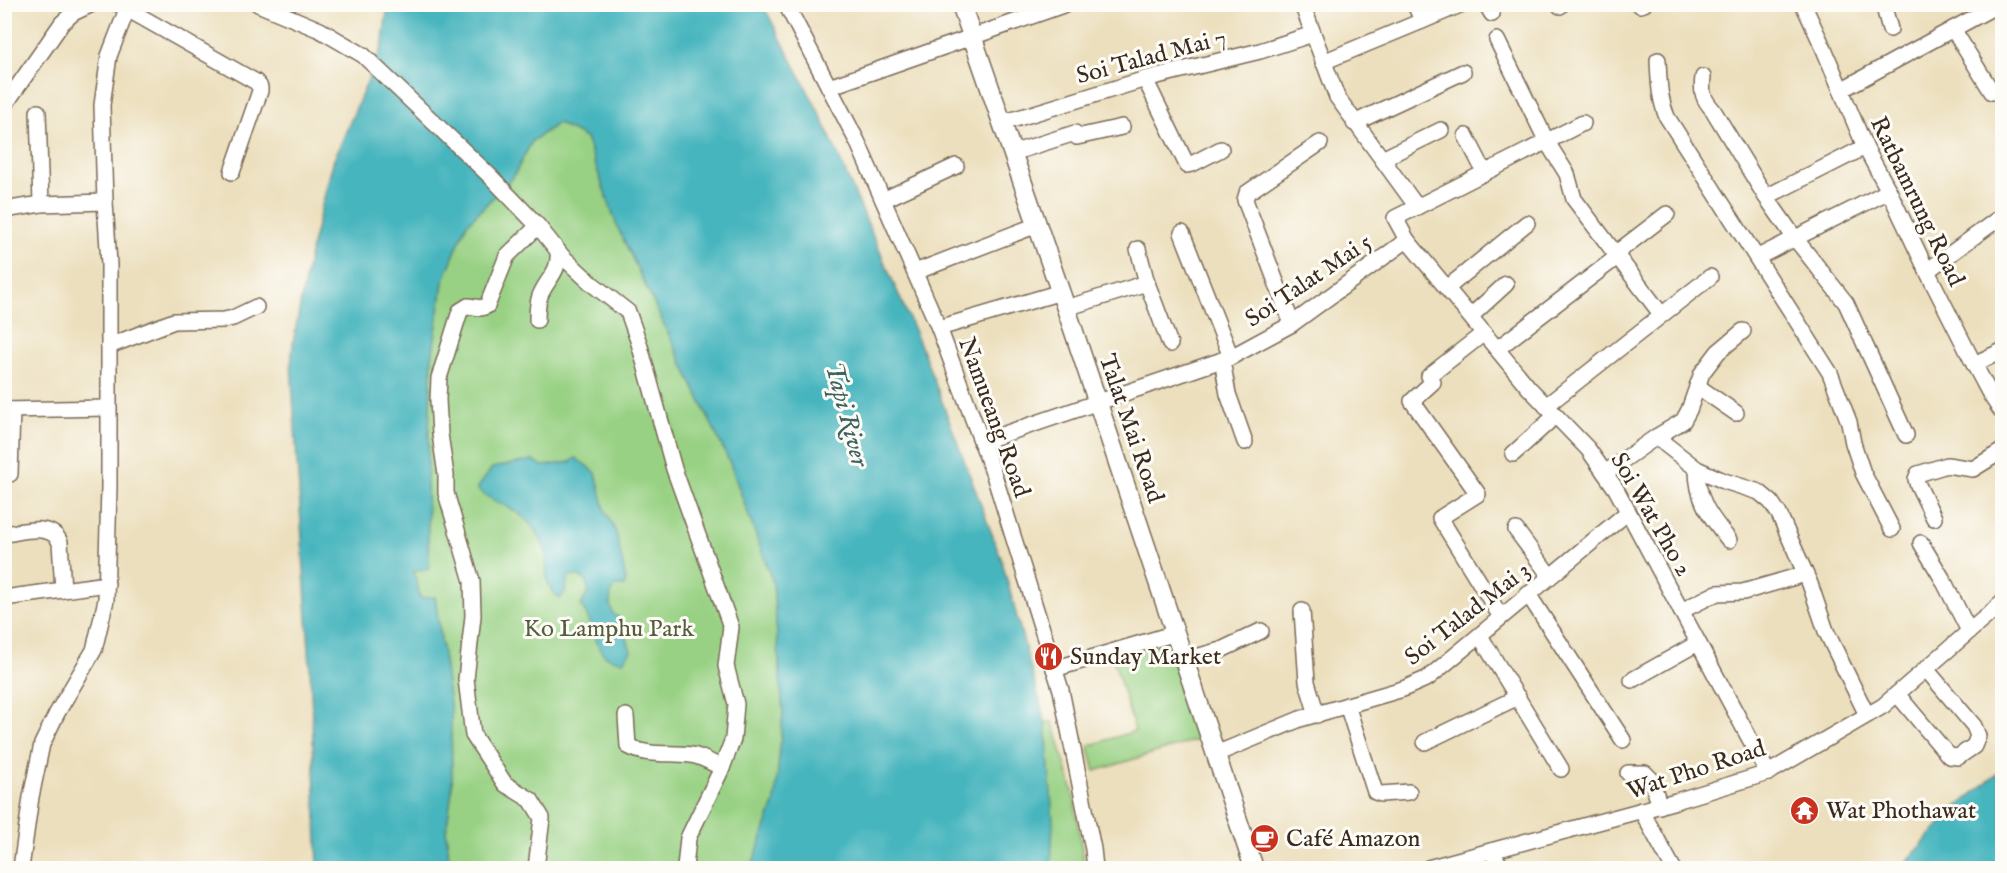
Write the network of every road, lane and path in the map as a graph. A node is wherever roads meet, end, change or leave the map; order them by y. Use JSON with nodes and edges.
{"nodes":[{"id":1,"x":92,"y":4,"type":"edge"},
{"id":2,"x":258,"y":4,"type":"edge"},
{"id":3,"x":786,"y":4,"type":"edge"},
{"id":4,"x":961,"y":4,"type":"edge"},
{"id":5,"x":1065,"y":4,"type":"edge"},
{"id":6,"x":1302,"y":4,"type":"edge"},
{"id":7,"x":1415,"y":4,"type":"edge"},
{"id":8,"x":1462,"y":4,"type":"edge"},
{"id":9,"x":1803,"y":4,"type":"edge"},
{"id":10,"x":1883,"y":4,"type":"edge"},
{"id":11,"x":1999,"y":4,"type":"edge"},
{"id":12,"x":125,"y":6,"type":"edge"},
{"id":13,"x":1422,"y":21,"type":"junction"},
{"id":14,"x":1890,"y":29,"type":"dead end"},
{"id":15,"x":1953,"y":29,"type":"junction"},
{"id":16,"x":1313,"y":34,"type":"junction"},
{"id":17,"x":972,"y":37,"type":"junction"},
{"id":18,"x":1497,"y":40,"type":"dead end"},
{"id":19,"x":1658,"y":60,"type":"dead end"},
{"id":20,"x":1323,"y":62,"type":"junction"},
{"id":21,"x":1463,"y":72,"type":"dead end"},
{"id":22,"x":1703,"y":77,"type":"dead end"},
{"id":23,"x":1145,"y":79,"type":"junction"},
{"id":24,"x":2002,"y":86,"type":"edge"},
{"id":25,"x":829,"y":87,"type":"junction"},
{"id":26,"x":1840,"y":90,"type":"junction"},
{"id":27,"x":4,"y":106,"type":"edge"},
{"id":28,"x":38,"y":112,"type":"dead end"},
{"id":29,"x":1002,"y":123,"type":"junction"},
{"id":30,"x":1354,"y":123,"type":"junction"},
{"id":31,"x":1583,"y":123,"type":"dead end"},
{"id":32,"x":1122,"y":127,"type":"dead end"},
{"id":33,"x":1442,"y":130,"type":"dead end"},
{"id":34,"x":1466,"y":136,"type":"dead end"},
{"id":35,"x":1547,"y":142,"type":"junction"},
{"id":36,"x":1320,"y":143,"type":"dead end"},
{"id":37,"x":1865,"y":147,"type":"junction"},
{"id":38,"x":1221,"y":148,"type":"dead end"},
{"id":39,"x":1012,"y":153,"type":"junction"},
{"id":40,"x":1382,"y":159,"type":"junction"},
{"id":41,"x":956,"y":166,"type":"dead end"},
{"id":42,"x":232,"y":171,"type":"dead end"},
{"id":43,"x":1485,"y":173,"type":"junction"},
{"id":44,"x":1889,"y":191,"type":"junction"},
{"id":45,"x":1766,"y":196,"type":"junction"},
{"id":46,"x":883,"y":200,"type":"junction"},
{"id":47,"x":105,"y":202,"type":"junction"},
{"id":48,"x":41,"y":204,"type":"junction"},
{"id":49,"x":1418,"y":207,"type":"junction"},
{"id":50,"x":4,"y":210,"type":"edge"},
{"id":51,"x":1667,"y":214,"type":"dead end"},
{"id":52,"x":2002,"y":216,"type":"edge"},
{"id":53,"x":1527,"y":223,"type":"dead end"},
{"id":54,"x":1037,"y":225,"type":"junction"},
{"id":55,"x":538,"y":226,"type":"junction"},
{"id":56,"x":1182,"y":233,"type":"dead end"},
{"id":57,"x":1794,"y":237,"type":"junction"},
{"id":58,"x":1407,"y":240,"type":"junction"},
{"id":59,"x":1138,"y":249,"type":"dead end"},
{"id":60,"x":558,"y":251,"type":"junction"},
{"id":61,"x":1616,"y":255,"type":"junction"},
{"id":62,"x":1758,"y":257,"type":"junction"},
{"id":63,"x":1927,"y":271,"type":"junction"},
{"id":64,"x":915,"y":272,"type":"junction"},
{"id":65,"x":1710,"y":277,"type":"dead end"},
{"id":66,"x":1147,"y":283,"type":"junction"},
{"id":67,"x":1506,"y":285,"type":"dead end"},
{"id":68,"x":1447,"y":288,"type":"junction"},
{"id":69,"x":1064,"y":300,"type":"junction"},
{"id":70,"x":256,"y":307,"type":"dead end"},
{"id":71,"x":1662,"y":314,"type":"junction"},
{"id":72,"x":1471,"y":316,"type":"junction"},
{"id":73,"x":537,"y":320,"type":"dead end"},
{"id":74,"x":1292,"y":324,"type":"junction"},
{"id":75,"x":939,"y":328,"type":"junction"},
{"id":76,"x":1743,"y":331,"type":"dead end"},
{"id":77,"x":1484,"y":333,"type":"junction"},
{"id":78,"x":1170,"y":344,"type":"dead end"},
{"id":79,"x":109,"y":346,"type":"junction"},
{"id":80,"x":1497,"y":348,"type":"junction"},
{"id":81,"x":2002,"y":351,"type":"edge"},
{"id":82,"x":1226,"y":359,"type":"junction"},
{"id":83,"x":1974,"y":364,"type":"junction"},
{"id":84,"x":1697,"y":386,"type":"junction"},
{"id":85,"x":1097,"y":401,"type":"junction"},
{"id":86,"x":108,"y":408,"type":"junction"},
{"id":87,"x":8,"y":410,"type":"edge"},
{"id":88,"x":1551,"y":411,"type":"junction"},
{"id":89,"x":2002,"y":412,"type":"edge"},
{"id":90,"x":1736,"y":413,"type":"dead end"},
{"id":91,"x":1906,"y":435,"type":"dead end"},
{"id":92,"x":1656,"y":437,"type":"junction"},
{"id":93,"x":981,"y":442,"type":"junction"},
{"id":94,"x":1245,"y":442,"type":"dead end"},
{"id":95,"x":2002,"y":452,"type":"edge"},
{"id":96,"x":1513,"y":454,"type":"dead end"},
{"id":97,"x":1697,"y":469,"type":"junction"},
{"id":98,"x":1605,"y":473,"type":"junction"},
{"id":99,"x":10,"y":474,"type":"dead end"},
{"id":100,"x":1628,"y":512,"type":"junction"},
{"id":101,"x":1934,"y":518,"type":"dead end"},
{"id":102,"x":1892,"y":529,"type":"dead end"},
{"id":103,"x":1516,"y":530,"type":"dead end"},
{"id":104,"x":4,"y":534,"type":"edge"},
{"id":105,"x":1730,"y":540,"type":"dead end"},
{"id":106,"x":1921,"y":543,"type":"dead end"},
{"id":107,"x":1805,"y":574,"type":"junction"},
{"id":108,"x":1550,"y":576,"type":"junction"},
{"id":109,"x":107,"y":584,"type":"junction"},
{"id":110,"x":63,"y":590,"type":"junction"},
{"id":111,"x":1528,"y":594,"type":"junction"},
{"id":112,"x":4,"y":598,"type":"edge"},
{"id":113,"x":2002,"y":603,"type":"edge"},
{"id":114,"x":1302,"y":611,"type":"dead end"},
{"id":115,"x":1681,"y":611,"type":"junction"},
{"id":116,"x":1501,"y":617,"type":"junction"},
{"id":117,"x":1261,"y":631,"type":"dead end"},
{"id":118,"x":1969,"y":631,"type":"junction"},
{"id":119,"x":1176,"y":633,"type":"junction"},
{"id":120,"x":1480,"y":636,"type":"junction"},
{"id":121,"x":1698,"y":643,"type":"junction"},
{"id":122,"x":1185,"y":660,"type":"junction"},
{"id":123,"x":1054,"y":669,"type":"junction"},
{"id":124,"x":1926,"y":669,"type":"junction"},
{"id":125,"x":1632,"y":680,"type":"dead end"},
{"id":126,"x":1897,"y":694,"type":"junction"},
{"id":127,"x":1518,"y":698,"type":"junction"},
{"id":128,"x":1347,"y":705,"type":"junction"},
{"id":129,"x":1317,"y":715,"type":"junction"},
{"id":130,"x":1867,"y":715,"type":"junction"},
{"id":131,"x":626,"y":716,"type":"dead end"},
{"id":132,"x":1623,"y":741,"type":"dead end"},
{"id":133,"x":1425,"y":742,"type":"dead end"},
{"id":134,"x":1216,"y":754,"type":"junction"},
{"id":135,"x":722,"y":768,"type":"junction"},
{"id":136,"x":1561,"y":769,"type":"dead end"},
{"id":137,"x":1628,"y":773,"type":"dead end"},
{"id":138,"x":1768,"y":773,"type":"junction"},
{"id":139,"x":1409,"y":792,"type":"dead end"},
{"id":140,"x":1660,"y":806,"type":"junction"},
{"id":141,"x":1641,"y":810,"type":"junction"},
{"id":142,"x":1491,"y":851,"type":"junction"},
{"id":143,"x":21,"y":868,"type":"edge"},
{"id":144,"x":536,"y":868,"type":"edge"},
{"id":145,"x":686,"y":868,"type":"edge"},
{"id":146,"x":1095,"y":868,"type":"edge"},
{"id":147,"x":1254,"y":868,"type":"edge"},
{"id":148,"x":1428,"y":868,"type":"edge"},
{"id":149,"x":1502,"y":868,"type":"edge"},
{"id":150,"x":1673,"y":868,"type":"edge"}],
"edges":[{"from":1,"to":27,"type":"street"},
{"from":2,"to":55,"type":"street"},
{"from":3,"to":25,"type":"street","name":"Namueang Road"},
{"from":4,"to":17,"type":"main road","name":"Talat Mai Road"},
{"from":5,"to":17,"type":"street"},
{"from":6,"to":16,"type":"street"},
{"from":7,"to":13,"type":"street"},
{"from":8,"to":13,"type":"street"},
{"from":9,"to":26,"type":"street","name":"Ratbamrung Road"},
{"from":10,"to":14,"type":"street"},
{"from":11,"to":15,"type":"street"},
{"from":12,"to":42,"type":"street"},
{"from":12,"to":47,"type":"street"},
{"from":13,"to":20,"type":"street"},
{"from":15,"to":24,"type":"street"},
{"from":15,"to":26,"type":"street"},
{"from":16,"to":20,"type":"street"},
{"from":16,"to":23,"type":"street","name":"Soi Talad Mai 7"},
{"from":17,"to":25,"type":"street"},
{"from":17,"to":29,"type":"main road","name":"Talat Mai Road"},
{"from":18,"to":35,"type":"street"},
{"from":19,"to":62,"type":"street"},
{"from":20,"to":30,"type":"street"},
{"from":21,"to":30,"type":"street"},
{"from":22,"to":45,"type":"street"},
{"from":23,"to":29,"type":"street","name":"Soi Talad Mai 7"},
{"from":23,"to":38,"type":"street"},
{"from":25,"to":46,"type":"street","name":"Namueang Road"},
{"from":26,"to":37,"type":"street","name":"Ratbamrung Road"},
{"from":28,"to":48,"type":"street"},
{"from":29,"to":39,"type":"main road","name":"Talat Mai Road"},
{"from":30,"to":40,"type":"street"},
{"from":31,"to":35,"type":"street"},
{"from":32,"to":39,"type":"street"},
{"from":33,"to":40,"type":"street"},
{"from":34,"to":43,"type":"street"},
{"from":35,"to":43,"type":"street"},
{"from":35,"to":61,"type":"street"},
{"from":36,"to":74,"type":"street"},
{"from":37,"to":44,"type":"street","name":"Ratbamrung Road"},
{"from":37,"to":45,"type":"street"},
{"from":39,"to":54,"type":"main road","name":"Talat Mai Road"},
{"from":40,"to":49,"type":"street"},
{"from":41,"to":46,"type":"street"},
{"from":43,"to":49,"type":"street"},
{"from":44,"to":57,"type":"street"},
{"from":44,"to":63,"type":"street","name":"Ratbamrung Road"},
{"from":45,"to":57,"type":"street"},
{"from":46,"to":64,"type":"street","name":"Namueang Road"},
{"from":47,"to":48,"type":"street"},
{"from":47,"to":79,"type":"street"},
{"from":48,"to":50,"type":"street"},
{"from":49,"to":58,"type":"street","name":"Soi Wat Pho 2"},
{"from":51,"to":61,"type":"street"},
{"from":52,"to":63,"type":"street"},
{"from":53,"to":68,"type":"street"},
{"from":54,"to":64,"type":"street"},
{"from":54,"to":69,"type":"main road","name":"Talat Mai Road"},
{"from":55,"to":60,"type":"street"},
{"from":55,"to":144,"type":"street"},
{"from":56,"to":82,"type":"street"},
{"from":57,"to":62,"type":"street"},
{"from":57,"to":91,"type":"street"},
{"from":58,"to":68,"type":"street","name":"Soi Wat Pho 2"},
{"from":58,"to":74,"type":"street","name":"Soi Talat Mai 5"},
{"from":59,"to":66,"type":"street"},
{"from":60,"to":73,"type":"street"},
{"from":60,"to":135,"type":"street"},
{"from":61,"to":71,"type":"street"},
{"from":61,"to":80,"type":"street"},
{"from":62,"to":102,"type":"street"},
{"from":63,"to":83,"type":"street","name":"Ratbamrung Road"},
{"from":64,"to":75,"type":"street","name":"Namueang Road"},
{"from":65,"to":71,"type":"street"},
{"from":66,"to":69,"type":"street"},
{"from":66,"to":78,"type":"street"},
{"from":67,"to":72,"type":"street"},
{"from":68,"to":72,"type":"street","name":"Soi Wat Pho 2"},
{"from":69,"to":75,"type":"street"},
{"from":69,"to":85,"type":"main road","name":"Talat Mai Road"},
{"from":70,"to":79,"type":"street"},
{"from":71,"to":88,"type":"street"},
{"from":72,"to":77,"type":"street","name":"Soi Wat Pho 2"},
{"from":74,"to":82,"type":"street","name":"Soi Talat Mai 5"},
{"from":75,"to":93,"type":"street","name":"Namueang Road"},
{"from":76,"to":84,"type":"street"},
{"from":77,"to":80,"type":"street","name":"Soi Wat Pho 2"},
{"from":77,"to":116,"type":"street"},
{"from":79,"to":86,"type":"street"},
{"from":80,"to":88,"type":"street","name":"Soi Wat Pho 2"},
{"from":81,"to":83,"type":"street"},
{"from":82,"to":85,"type":"street","name":"Soi Talat Mai 5"},
{"from":82,"to":94,"type":"street"},
{"from":83,"to":89,"type":"street","name":"Ratbamrung Road"},
{"from":84,"to":90,"type":"street"},
{"from":84,"to":92,"type":"street"},
{"from":85,"to":93,"type":"street","name":"Soi Talat Mai 5"},
{"from":85,"to":119,"type":"main road","name":"Talat Mai Road"},
{"from":86,"to":87,"type":"street"},
{"from":86,"to":109,"type":"street"},
{"from":87,"to":99,"type":"street"},
{"from":88,"to":96,"type":"street"},
{"from":88,"to":98,"type":"street","name":"Soi Wat Pho 2"},
{"from":92,"to":97,"type":"street"},
{"from":92,"to":98,"type":"street"},
{"from":93,"to":123,"type":"street","name":"Namueang Road"},
{"from":95,"to":101,"type":"street"},
{"from":97,"to":105,"type":"street"},
{"from":97,"to":107,"type":"street"},
{"from":98,"to":100,"type":"street","name":"Soi Wat Pho 2"},
{"from":100,"to":108,"type":"street","name":"Soi Talad Mai 3"},
{"from":100,"to":115,"type":"street","name":"Soi Wat Pho 2"},
{"from":103,"to":108,"type":"street"},
{"from":104,"to":110,"type":"street"},
{"from":106,"to":118,"type":"street"},
{"from":107,"to":115,"type":"street"},
{"from":107,"to":130,"type":"street"},
{"from":108,"to":111,"type":"street","name":"Soi Talad Mai 3"},
{"from":109,"to":110,"type":"street"},
{"from":109,"to":143,"type":"street"},
{"from":110,"to":112,"type":"street"},
{"from":111,"to":116,"type":"street","name":"Soi Talad Mai 3"},
{"from":111,"to":132,"type":"street"},
{"from":113,"to":118,"type":"street","name":"Wat Pho Road"},
{"from":114,"to":129,"type":"street"},
{"from":115,"to":121,"type":"street","name":"Soi Wat Pho 2"},
{"from":116,"to":120,"type":"street","name":"Soi Talad Mai 3"},
{"from":117,"to":122,"type":"street"},
{"from":118,"to":124,"type":"street","name":"Wat Pho Road"},
{"from":119,"to":122,"type":"main road","name":"Talat Mai Road"},
{"from":119,"to":123,"type":"street"},
{"from":120,"to":127,"type":"street"},
{"from":120,"to":128,"type":"street","name":"Soi Talad Mai 3"},
{"from":121,"to":125,"type":"street"},
{"from":121,"to":138,"type":"street","name":"Soi Wat Pho 2"},
{"from":122,"to":134,"type":"main road","name":"Talat Mai Road"},
{"from":123,"to":146,"type":"street","name":"Namueang Road"},
{"from":124,"to":126,"type":"street","name":"Wat Pho Road"},
{"from":124,"to":126,"type":"street"},
{"from":126,"to":130,"type":"street","name":"Wat Pho Road"},
{"from":127,"to":133,"type":"street"},
{"from":127,"to":136,"type":"street"},
{"from":128,"to":129,"type":"street","name":"Soi Talad Mai 3"},
{"from":128,"to":139,"type":"street"},
{"from":129,"to":134,"type":"street","name":"Soi Talad Mai 3"},
{"from":130,"to":138,"type":"street","name":"Wat Pho Road"},
{"from":131,"to":135,"type":"street"},
{"from":134,"to":147,"type":"main road","name":"Talat Mai Road"},
{"from":135,"to":145,"type":"street"},
{"from":137,"to":140,"type":"street"},
{"from":138,"to":140,"type":"street","name":"Wat Pho Road"},
{"from":140,"to":141,"type":"street","name":"Wat Pho Road"},
{"from":141,"to":142,"type":"street","name":"Wat Pho Road"},
{"from":141,"to":150,"type":"street"},
{"from":142,"to":148,"type":"street","name":"Wat Pho Road"},
{"from":142,"to":149,"type":"street"}]}
